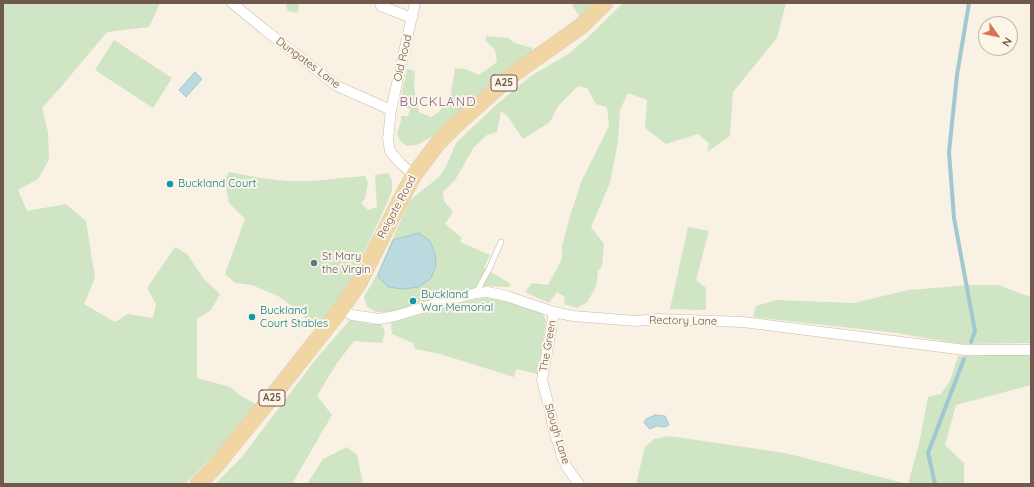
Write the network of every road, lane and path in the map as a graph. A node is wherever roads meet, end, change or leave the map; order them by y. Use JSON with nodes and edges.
{"nodes":[{"id":1,"x":232,"y":3,"type":"edge"},
{"id":2,"x":415,"y":3,"type":"edge"},
{"id":3,"x":605,"y":3,"type":"edge"},
{"id":4,"x":381,"y":6,"type":"dead end"},
{"id":5,"x":412,"y":18,"type":"junction"},
{"id":6,"x":392,"y":110,"type":"junction"},
{"id":7,"x":414,"y":175,"type":"junction"},
{"id":8,"x":501,"y":242,"type":"dead end"},
{"id":9,"x":476,"y":293,"type":"junction"},
{"id":10,"x":342,"y":308,"type":"junction"},
{"id":11,"x":554,"y":312,"type":"junction"},
{"id":12,"x":1031,"y":350,"type":"edge"},
{"id":13,"x":542,"y":380,"type":"joint"},
{"id":14,"x":198,"y":484,"type":"edge"},
{"id":15,"x":580,"y":484,"type":"edge"}],
"edges":[{"from":1,"to":6,"type":"street","name":"Dungates Lane"},
{"from":2,"to":5,"type":"street","name":"Old Road"},
{"from":3,"to":7,"type":"main road","name":"Reigate Road","number":"A25"},
{"from":4,"to":5,"type":"street"},
{"from":5,"to":6,"type":"street","name":"Old Road"},
{"from":6,"to":7,"type":"street","name":"Old Road"},
{"from":7,"to":10,"type":"main road","name":"Reigate Road","number":"A25"},
{"from":8,"to":9,"type":"lane"},
{"from":9,"to":10,"type":"street","name":"Rectory Lane"},
{"from":9,"to":11,"type":"street","name":"Rectory Lane"},
{"from":10,"to":14,"type":"main road","name":"Reigate Road","number":"A25"},
{"from":11,"to":12,"type":"street","name":"Rectory Lane"},
{"from":11,"to":13,"type":"street","name":"The Green"},
{"from":13,"to":15,"type":"street","name":"Slough Lane"}]}
